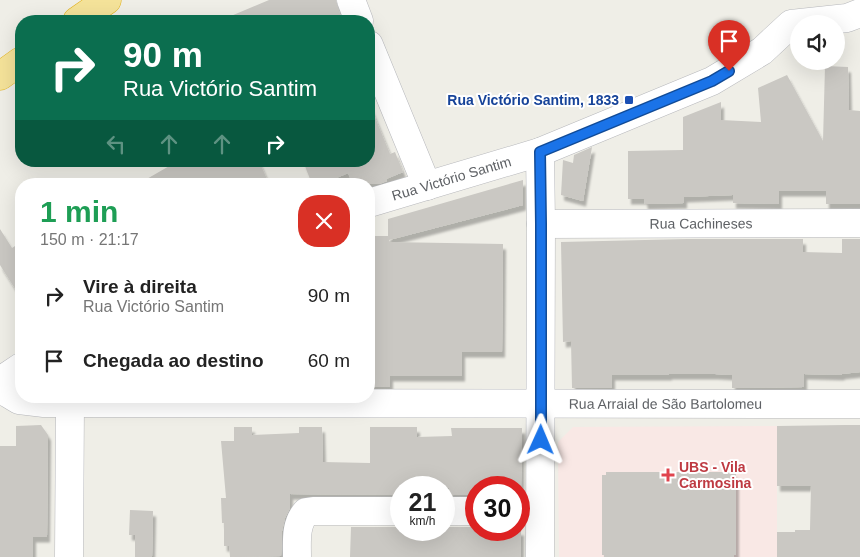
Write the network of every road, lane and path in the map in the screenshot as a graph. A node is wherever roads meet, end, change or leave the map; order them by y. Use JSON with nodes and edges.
{"nodes":[{"id":1,"x":107,"y":0,"type":"edge"},
{"id":2,"x":351,"y":0,"type":"edge"},
{"id":3,"x":797,"y":12,"type":"edge"},
{"id":4,"x":86,"y":15,"type":"edge"},
{"id":5,"x":357,"y":15,"type":"edge"},
{"id":6,"x":856,"y":19,"type":"edge"},
{"id":7,"x":375,"y":60,"type":"edge"},
{"id":8,"x":15,"y":65,"type":"edge"},
{"id":9,"x":0,"y":76,"type":"edge"},
{"id":10,"x":540,"y":152,"type":"junction"},
{"id":11,"x":427,"y":186,"type":"junction"},
{"id":12,"x":375,"y":200,"type":"edge"},
{"id":13,"x":860,"y":223,"type":"edge"},
{"id":14,"x":541,"y":224,"type":"junction"},
{"id":15,"x":15,"y":371,"type":"edge"},
{"id":16,"x":0,"y":381,"type":"edge"},
{"id":17,"x":15,"y":398,"type":"edge"},
{"id":18,"x":44,"y":403,"type":"edge"},
{"id":19,"x":70,"y":404,"type":"junction"},
{"id":20,"x":541,"y":404,"type":"junction"},
{"id":21,"x":860,"y":404,"type":"edge"},
{"id":22,"x":530,"y":503,"type":"edge"},
{"id":23,"x":390,"y":511,"type":"edge"},
{"id":24,"x":530,"y":516,"type":"edge"},
{"id":25,"x":69,"y":557,"type":"edge"},
{"id":26,"x":297,"y":557,"type":"edge"},
{"id":27,"x":540,"y":557,"type":"edge"}],
"edges":[{"from":1,"to":4,"type":"highway"},
{"from":2,"to":5,"type":"street"},
{"from":3,"to":6,"type":"street","name":"Rua Victório Santim"},
{"from":3,"to":10,"type":"street","name":"Rua Victório Santim"},
{"from":7,"to":11,"type":"street"},
{"from":8,"to":9,"type":"highway"},
{"from":10,"to":11,"type":"street","name":"Rua Victório Santim"},
{"from":10,"to":14,"type":"street"},
{"from":11,"to":12,"type":"street","name":"Rua Victório Santim"},
{"from":13,"to":14,"type":"street","name":"Rua Cachineses"},
{"from":14,"to":20,"type":"street"},
{"from":15,"to":16,"type":"street"},
{"from":16,"to":17,"type":"street","name":"Rua Arraial de São Bartolomeu"},
{"from":18,"to":19,"type":"street","name":"Rua Arraial de São Bartolomeu"},
{"from":19,"to":20,"type":"street","name":"Rua Arraial de São Bartolomeu"},
{"from":19,"to":25,"type":"street"},
{"from":20,"to":21,"type":"street","name":"Rua Arraial de São Bartolomeu"},
{"from":20,"to":22,"type":"street"},
{"from":23,"to":26,"type":"street"},
{"from":24,"to":27,"type":"street"}]}
